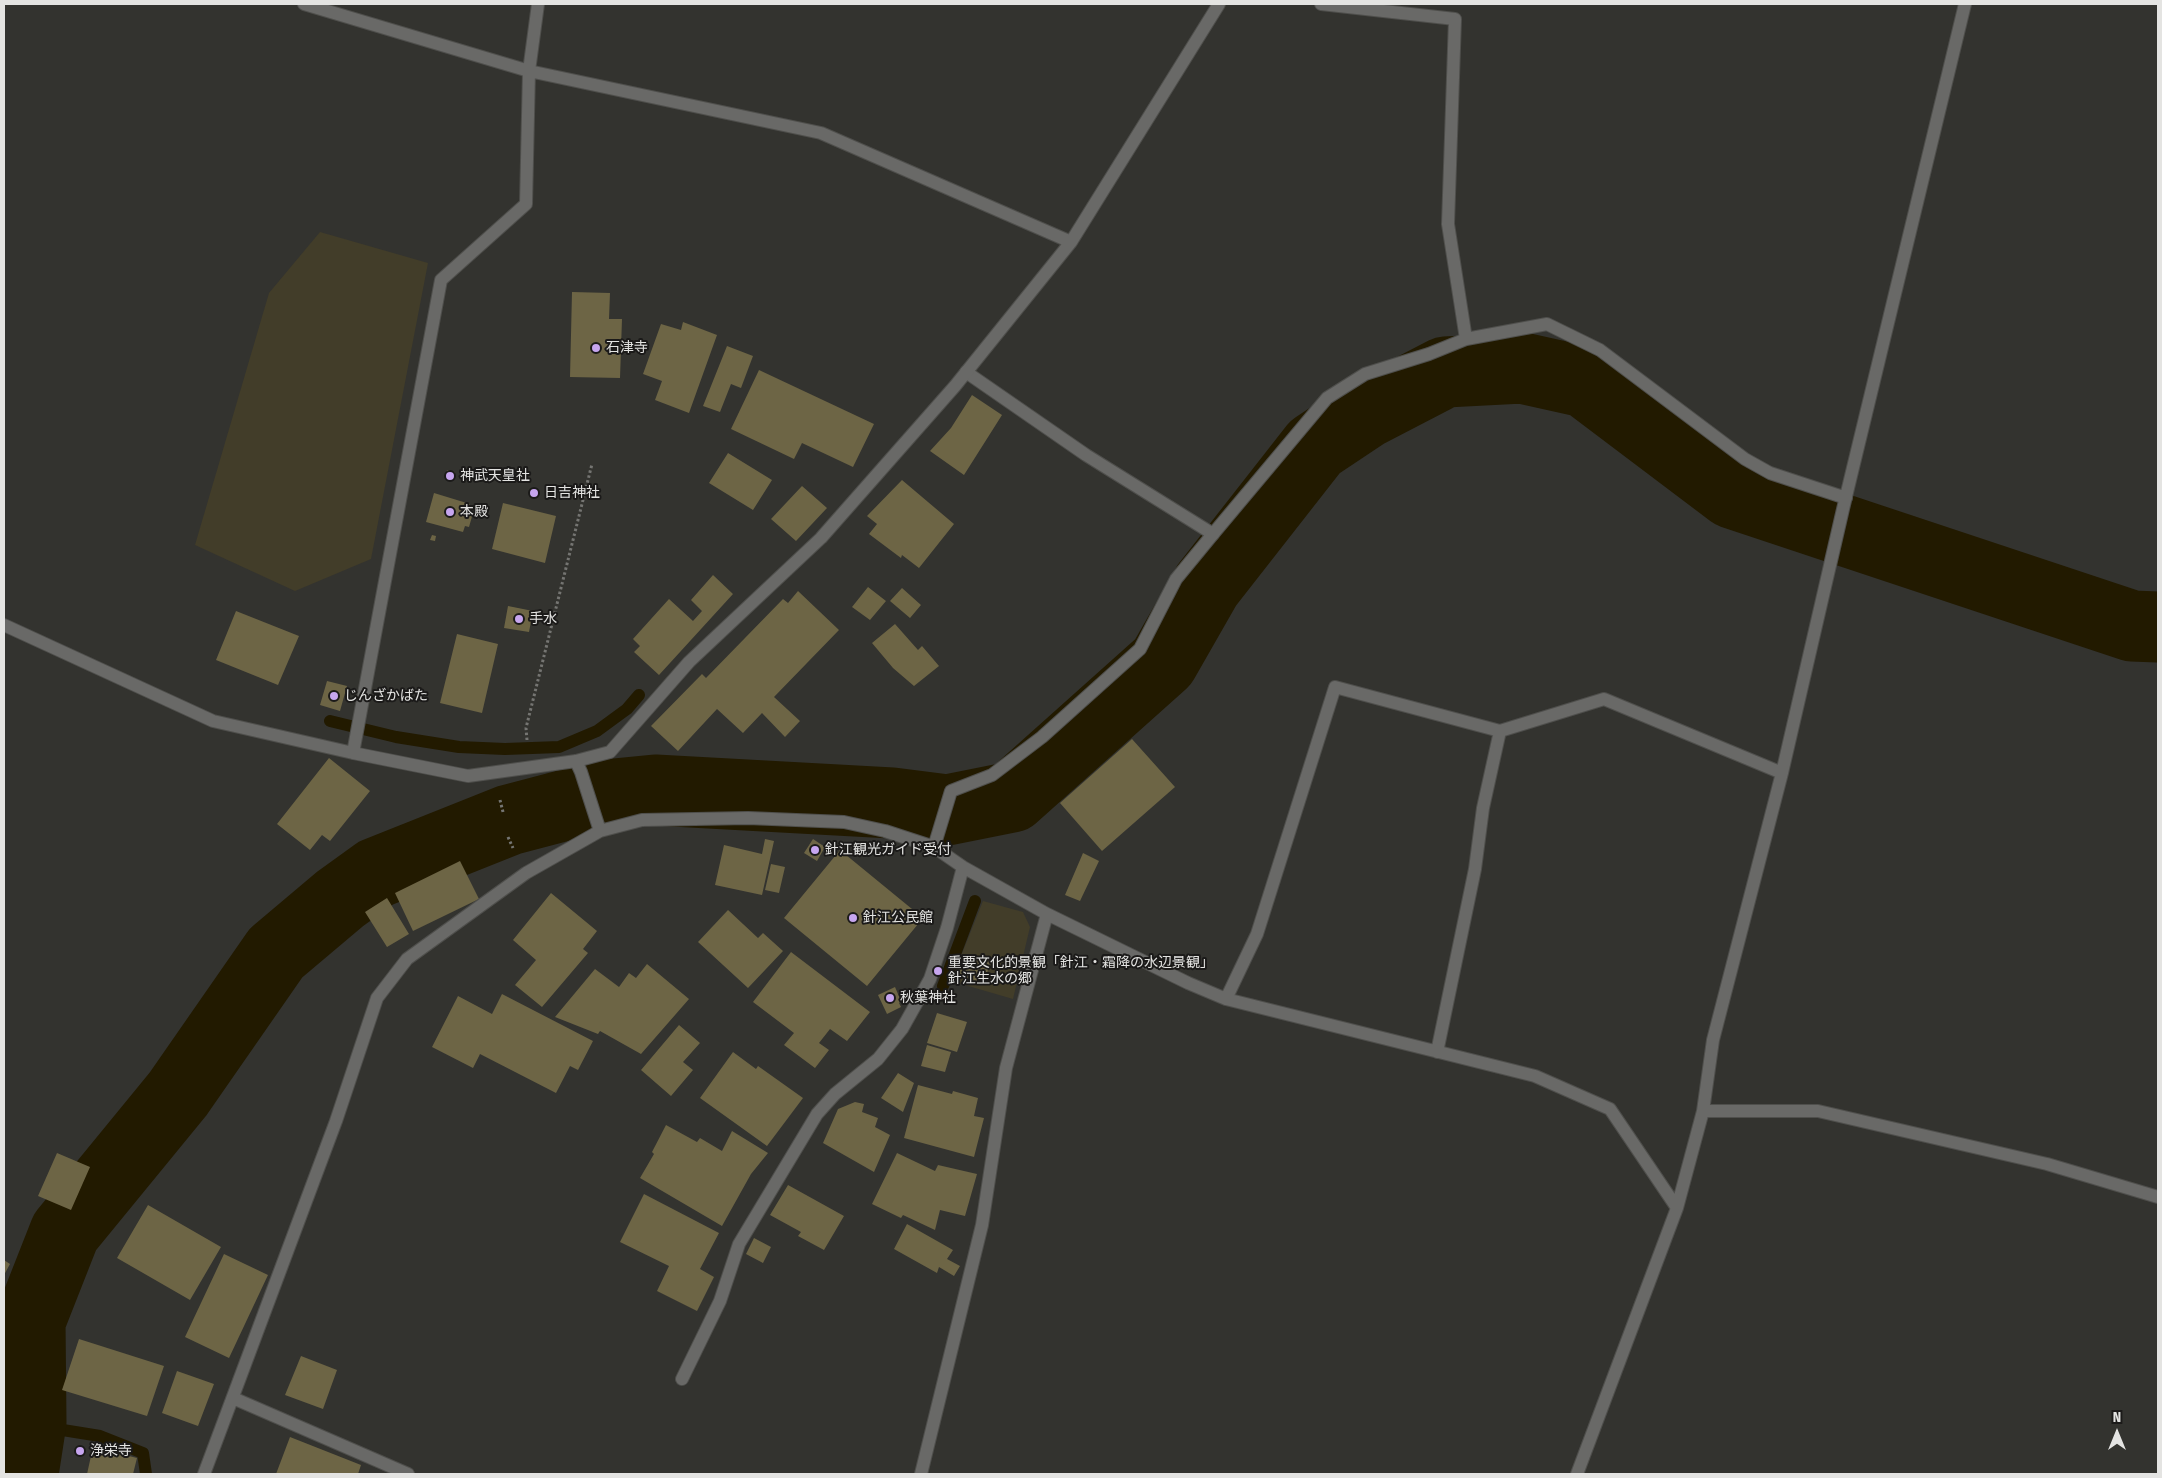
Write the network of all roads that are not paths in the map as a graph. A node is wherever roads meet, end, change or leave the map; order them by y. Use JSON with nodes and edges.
{"nodes":[{"id":1,"x":304,"y":4,"type":"edge"},
{"id":2,"x":538,"y":4,"type":"edge"},
{"id":3,"x":1219,"y":4,"type":"edge"},
{"id":4,"x":1320,"y":4,"type":"edge"},
{"id":5,"x":1965,"y":4,"type":"edge"},
{"id":6,"x":529,"y":71,"type":"junction"},
{"id":7,"x":1071,"y":242,"type":"junction"},
{"id":8,"x":1466,"y":339,"type":"junction"},
{"id":9,"x":966,"y":372,"type":"junction"},
{"id":10,"x":1844,"y":504,"type":"junction"},
{"id":11,"x":1213,"y":534,"type":"junction"},
{"id":12,"x":4,"y":625,"type":"edge"},
{"id":13,"x":1500,"y":731,"type":"junction"},
{"id":14,"x":353,"y":753,"type":"junction"},
{"id":15,"x":578,"y":767,"type":"junction"},
{"id":16,"x":1782,"y":773,"type":"junction"},
{"id":17,"x":598,"y":826,"type":"junction"},
{"id":18,"x":934,"y":847,"type":"junction"},
{"id":19,"x":963,"y":867,"type":"junction"},
{"id":20,"x":1047,"y":914,"type":"junction"},
{"id":21,"x":1226,"y":999,"type":"junction"},
{"id":22,"x":1437,"y":1052,"type":"junction"},
{"id":23,"x":1702,"y":1111,"type":"junction"},
{"id":24,"x":2158,"y":1197,"type":"edge"},
{"id":25,"x":1677,"y":1208,"type":"junction"},
{"id":26,"x":682,"y":1379,"type":"dead end"},
{"id":27,"x":232,"y":1398,"type":"junction"},
{"id":28,"x":204,"y":1474,"type":"edge"},
{"id":29,"x":408,"y":1474,"type":"edge"},
{"id":30,"x":921,"y":1474,"type":"edge"},
{"id":31,"x":1577,"y":1474,"type":"edge"}],
"edges":[{"from":1,"to":6,"type":"street"},
{"from":2,"to":6,"type":"street"},
{"from":3,"to":7,"type":"street"},
{"from":4,"to":8,"type":"street"},
{"from":5,"to":10,"type":"street"},
{"from":6,"to":7,"type":"street"},
{"from":6,"to":14,"type":"street"},
{"from":7,"to":9,"type":"street"},
{"from":8,"to":10,"type":"street"},
{"from":8,"to":11,"type":"street"},
{"from":9,"to":11,"type":"street"},
{"from":9,"to":15,"type":"street"},
{"from":10,"to":16,"type":"street"},
{"from":11,"to":18,"type":"street"},
{"from":12,"to":14,"type":"street"},
{"from":13,"to":16,"type":"street"},
{"from":13,"to":21,"type":"street"},
{"from":13,"to":22,"type":"street"},
{"from":14,"to":15,"type":"street"},
{"from":15,"to":17,"type":"street"},
{"from":16,"to":23,"type":"street"},
{"from":17,"to":18,"type":"street"},
{"from":17,"to":27,"type":"street"},
{"from":18,"to":19,"type":"street"},
{"from":19,"to":20,"type":"street"},
{"from":19,"to":26,"type":"street"},
{"from":20,"to":21,"type":"street"},
{"from":20,"to":30,"type":"street"},
{"from":21,"to":22,"type":"street"},
{"from":22,"to":25,"type":"street"},
{"from":23,"to":24,"type":"street"},
{"from":23,"to":25,"type":"street"},
{"from":25,"to":31,"type":"street"},
{"from":27,"to":28,"type":"street"},
{"from":27,"to":29,"type":"street"}]}
